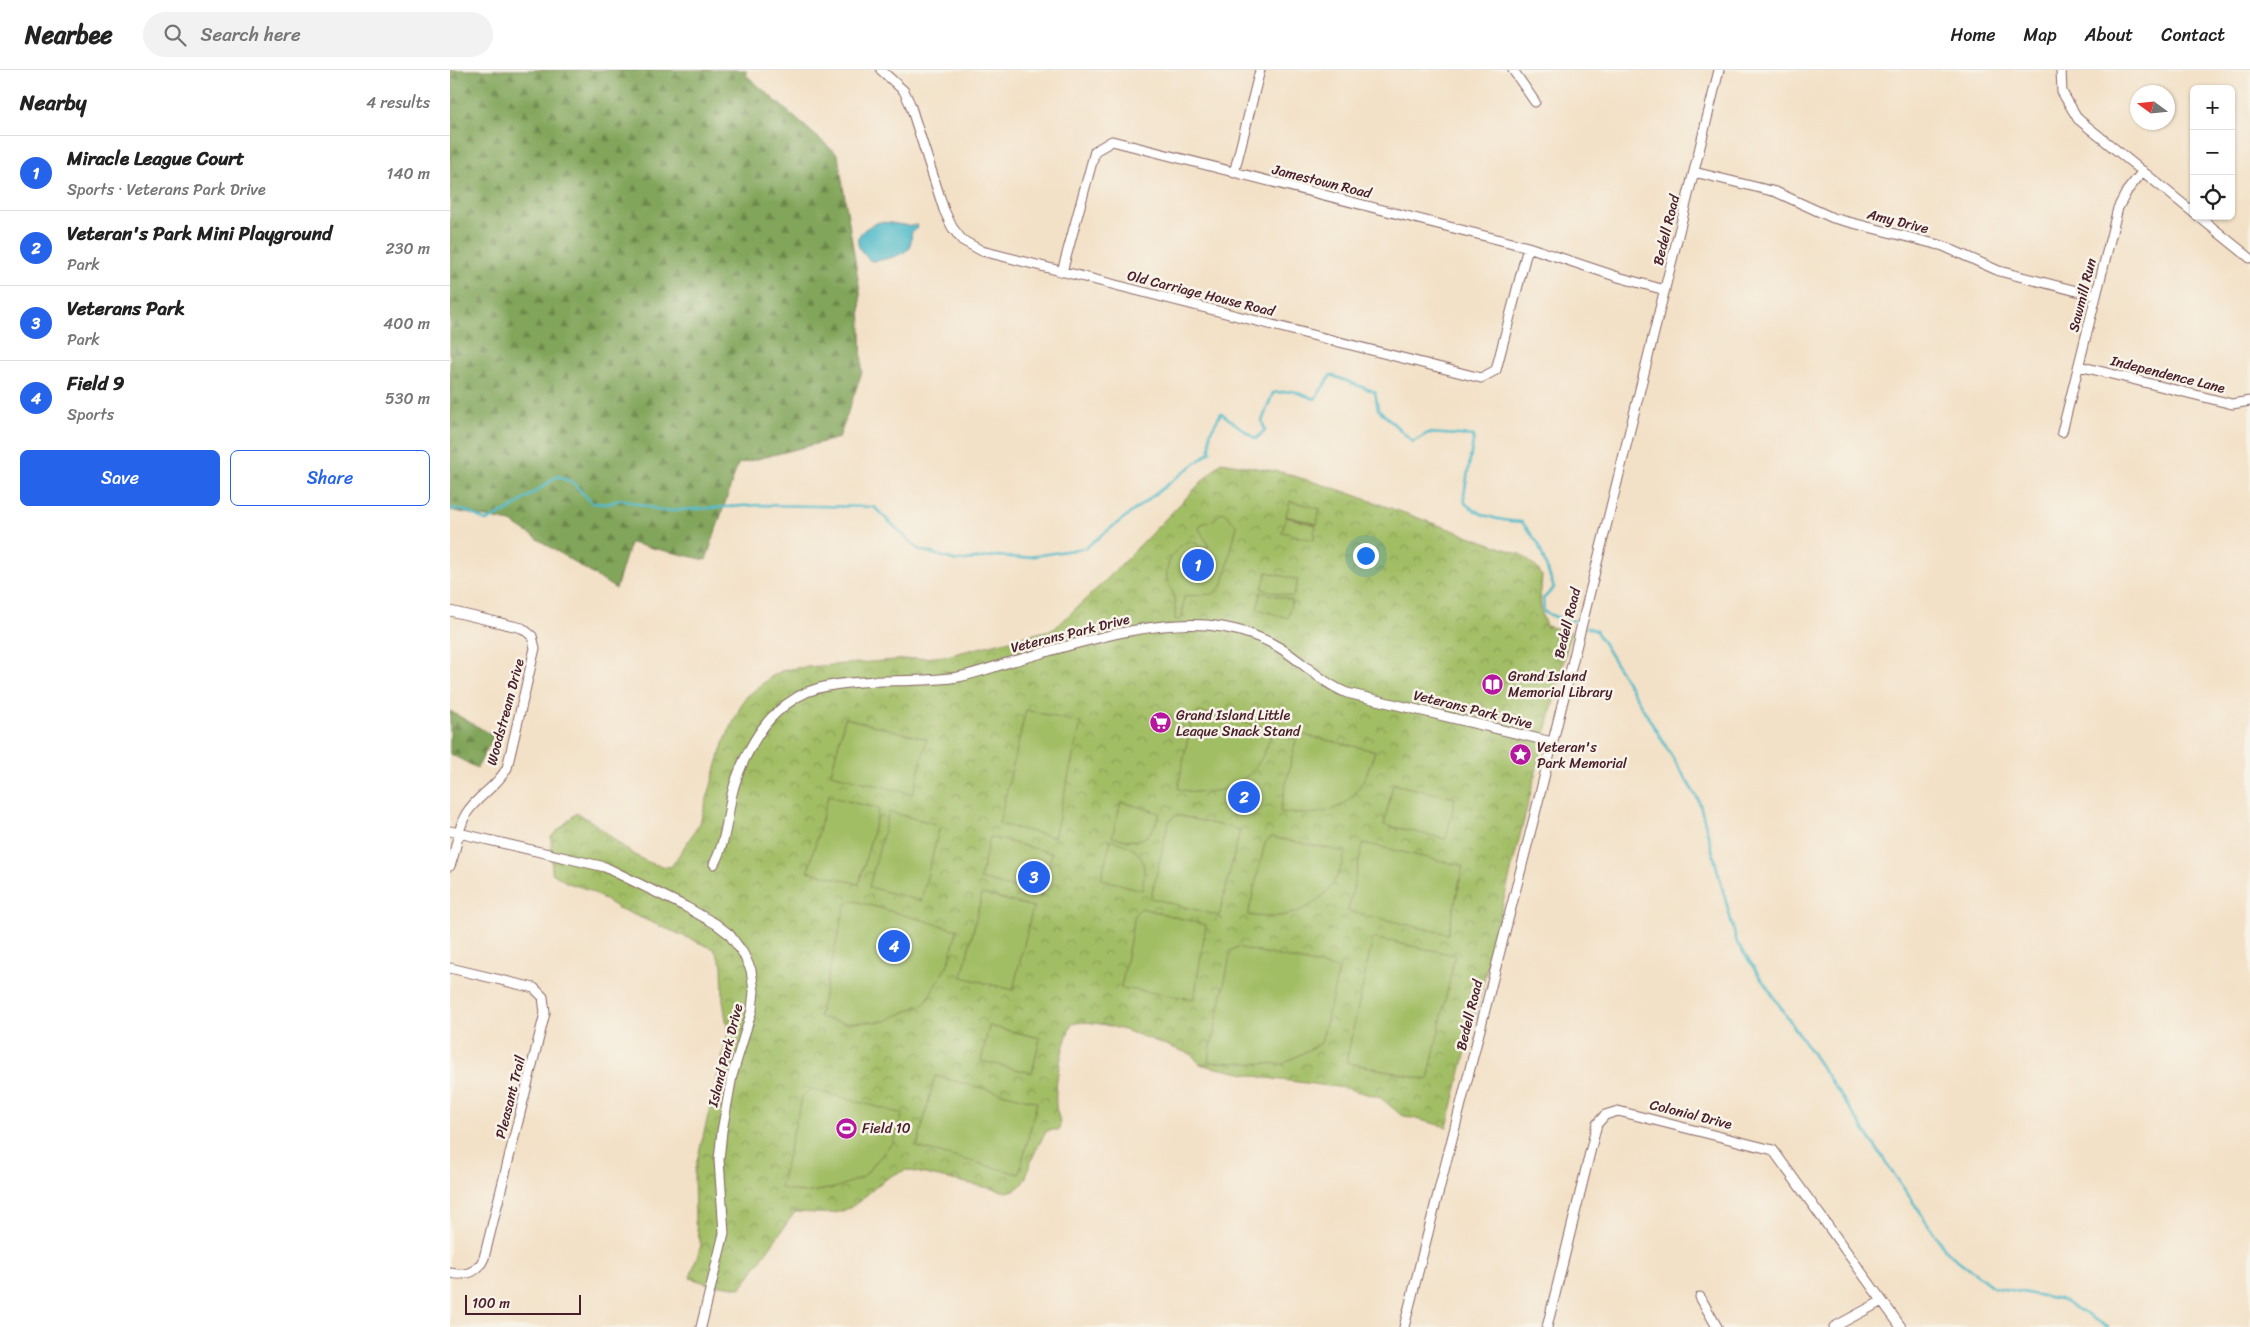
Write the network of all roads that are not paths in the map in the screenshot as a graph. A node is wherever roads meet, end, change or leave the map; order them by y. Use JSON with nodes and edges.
{"nodes":[{"id":1,"x":881,"y":70,"type":"edge"},
{"id":2,"x":1260,"y":70,"type":"edge"},
{"id":3,"x":1512,"y":70,"type":"edge"},
{"id":4,"x":1719,"y":70,"type":"edge"},
{"id":5,"x":2061,"y":70,"type":"edge"},
{"id":6,"x":1535,"y":102,"type":"dead end"},
{"id":7,"x":2143,"y":171,"type":"junction"},
{"id":8,"x":1694,"y":172,"type":"junction"},
{"id":9,"x":1234,"y":173,"type":"junction"},
{"id":10,"x":2190,"y":209,"type":"edge"},
{"id":11,"x":2203,"y":220,"type":"edge"},
{"id":12,"x":1528,"y":247,"type":"junction"},
{"id":13,"x":2250,"y":258,"type":"edge"},
{"id":14,"x":1062,"y":272,"type":"junction"},
{"id":15,"x":1665,"y":290,"type":"junction"},
{"id":16,"x":2096,"y":296,"type":"junction"},
{"id":17,"x":2078,"y":366,"type":"junction"},
{"id":18,"x":2250,"y":401,"type":"edge"},
{"id":19,"x":2062,"y":432,"type":"dead end"},
{"id":20,"x":450,"y":611,"type":"edge"},
{"id":21,"x":1552,"y":742,"type":"junction"},
{"id":22,"x":454,"y":832,"type":"edge"},
{"id":23,"x":714,"y":864,"type":"dead end"},
{"id":24,"x":450,"y":866,"type":"edge"},
{"id":25,"x":450,"y":968,"type":"edge"},
{"id":26,"x":450,"y":1273,"type":"edge"},
{"id":27,"x":1700,"y":1297,"type":"dead end"},
{"id":28,"x":1882,"y":1301,"type":"junction"},
{"id":29,"x":701,"y":1327,"type":"edge"},
{"id":30,"x":1404,"y":1327,"type":"edge"},
{"id":31,"x":1547,"y":1327,"type":"edge"},
{"id":32,"x":1717,"y":1327,"type":"edge"},
{"id":33,"x":1834,"y":1327,"type":"edge"},
{"id":34,"x":1901,"y":1327,"type":"edge"}],
"edges":[{"from":1,"to":14,"type":"street","name":"Old Carriage House Road"},
{"from":2,"to":9,"type":"street"},
{"from":3,"to":6,"type":"street"},
{"from":4,"to":8,"type":"street","name":"Bedell Road"},
{"from":5,"to":7,"type":"street"},
{"from":7,"to":10,"type":"street"},
{"from":7,"to":16,"type":"street","name":"Sawmill Run"},
{"from":8,"to":15,"type":"street","name":"Bedell Road"},
{"from":8,"to":16,"type":"street","name":"Amy Drive"},
{"from":9,"to":12,"type":"street","name":"Jamestown Road"},
{"from":9,"to":14,"type":"street","name":"Jamestown Road"},
{"from":11,"to":13,"type":"street"},
{"from":12,"to":14,"type":"street","name":"Old Carriage House Road"},
{"from":12,"to":15,"type":"street","name":"Jamestown Road"},
{"from":15,"to":21,"type":"street","name":"Bedell Road"},
{"from":16,"to":17,"type":"street","name":"Sawmill Run"},
{"from":17,"to":18,"type":"street","name":"Independence Lane"},
{"from":17,"to":19,"type":"street","name":"Sawmill Run"},
{"from":20,"to":22,"type":"street","name":"Woodstream Drive"},
{"from":21,"to":23,"type":"street","name":"Veterans Park Drive"},
{"from":21,"to":30,"type":"street","name":"Bedell Road"},
{"from":22,"to":24,"type":"street","name":"Woodstream Drive"},
{"from":22,"to":29,"type":"street","name":"Island Park Drive"},
{"from":25,"to":26,"type":"street","name":"Pleasant Trail"},
{"from":27,"to":32,"type":"street"},
{"from":28,"to":31,"type":"street","name":"Colonial Drive"},
{"from":28,"to":33,"type":"street"},
{"from":28,"to":34,"type":"street","name":"Colonial Drive"}]}
